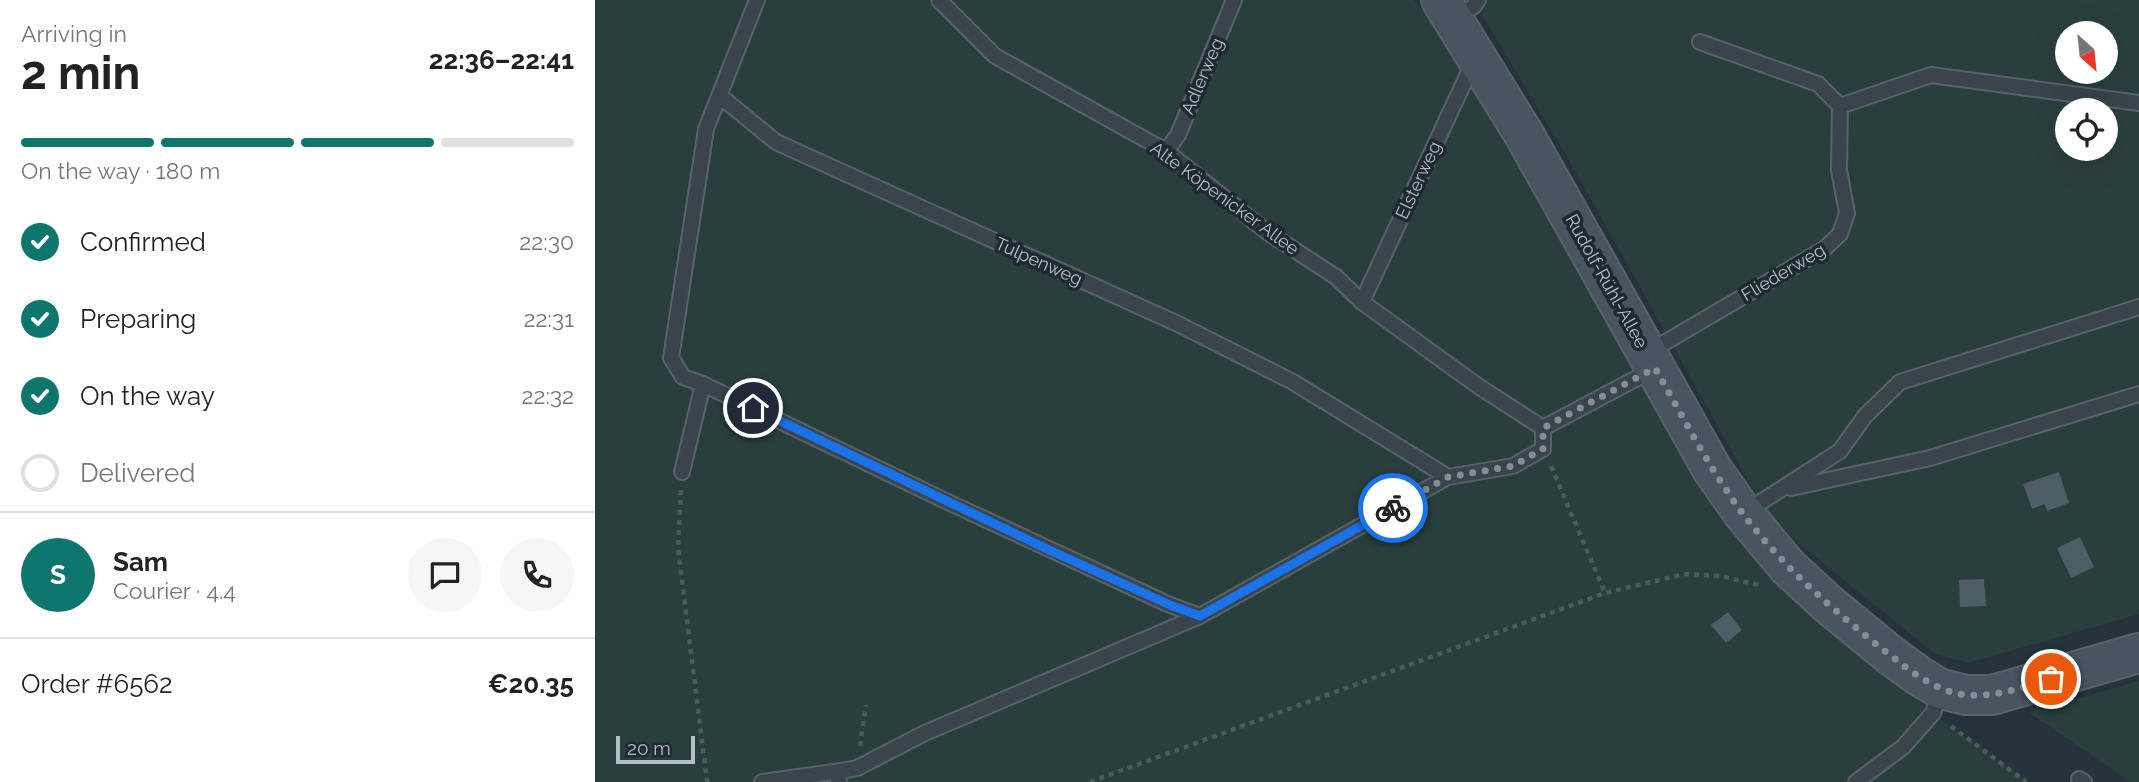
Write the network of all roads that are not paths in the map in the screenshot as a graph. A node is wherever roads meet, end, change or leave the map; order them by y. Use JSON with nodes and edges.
{"nodes":[{"id":1,"x":757,"y":0,"type":"edge"},
{"id":2,"x":939,"y":0,"type":"edge"},
{"id":3,"x":1234,"y":0,"type":"edge"},
{"id":4,"x":1458,"y":6,"type":"edge"},
{"id":5,"x":1700,"y":42,"type":"dead end"},
{"id":6,"x":1482,"y":64,"type":"junction"},
{"id":7,"x":720,"y":96,"type":"junction"},
{"id":8,"x":2139,"y":103,"type":"edge"},
{"id":9,"x":1840,"y":106,"type":"junction"},
{"id":10,"x":1166,"y":150,"type":"junction"},
{"id":11,"x":1362,"y":302,"type":"junction"},
{"id":12,"x":2139,"y":307,"type":"edge"},
{"id":13,"x":1651,"y":360,"type":"junction"},
{"id":14,"x":703,"y":384,"type":"junction"},
{"id":15,"x":2139,"y":394,"type":"edge"},
{"id":16,"x":1543,"y":428,"type":"junction"},
{"id":17,"x":682,"y":472,"type":"road end"},
{"id":18,"x":1448,"y":477,"type":"junction"},
{"id":19,"x":1783,"y":489,"type":"junction"},
{"id":20,"x":1743,"y":513,"type":"junction"},
{"id":21,"x":1200,"y":616,"type":"junction"},
{"id":22,"x":2139,"y":653,"type":"edge"},
{"id":23,"x":1937,"y":701,"type":"junction"},
{"id":24,"x":839,"y":777,"type":"edge"},
{"id":25,"x":762,"y":782,"type":"edge"},
{"id":26,"x":1856,"y":782,"type":"edge"}],
"edges":[{"from":1,"to":7,"type":"lane"},
{"from":2,"to":10,"type":"lane","name":"Alte Köpenicker Allee"},
{"from":3,"to":10,"type":"lane","name":"Adlerweg"},
{"from":4,"to":6,"type":"street","name":"Rudolf-Rühl-Allee"},
{"from":5,"to":9,"type":"lane"},
{"from":6,"to":11,"type":"lane","name":"Elsterweg"},
{"from":6,"to":13,"type":"street","name":"Rudolf-Rühl-Allee"},
{"from":7,"to":14,"type":"lane"},
{"from":7,"to":18,"type":"lane","name":"Tulpenweg"},
{"from":8,"to":9,"type":"lane"},
{"from":9,"to":13,"type":"lane","name":"Fliederweg"},
{"from":10,"to":11,"type":"lane","name":"Alte Köpenicker Allee"},
{"from":11,"to":16,"type":"lane","name":"Alte Köpenicker Allee"},
{"from":12,"to":19,"type":"lane"},
{"from":13,"to":16,"type":"lane","name":"Fliederweg"},
{"from":13,"to":20,"type":"street","name":"Rudolf-Rühl-Allee"},
{"from":14,"to":17,"type":"lane"},
{"from":14,"to":21,"type":"lane"},
{"from":15,"to":19,"type":"lane"},
{"from":16,"to":18,"type":"lane"},
{"from":18,"to":21,"type":"lane"},
{"from":19,"to":20,"type":"lane"},
{"from":20,"to":23,"type":"street","name":"Rudolf-Rühl-Allee"},
{"from":21,"to":24,"type":"lane"},
{"from":22,"to":23,"type":"street"},
{"from":23,"to":26,"type":"lane"},
{"from":24,"to":25,"type":"lane"}]}
